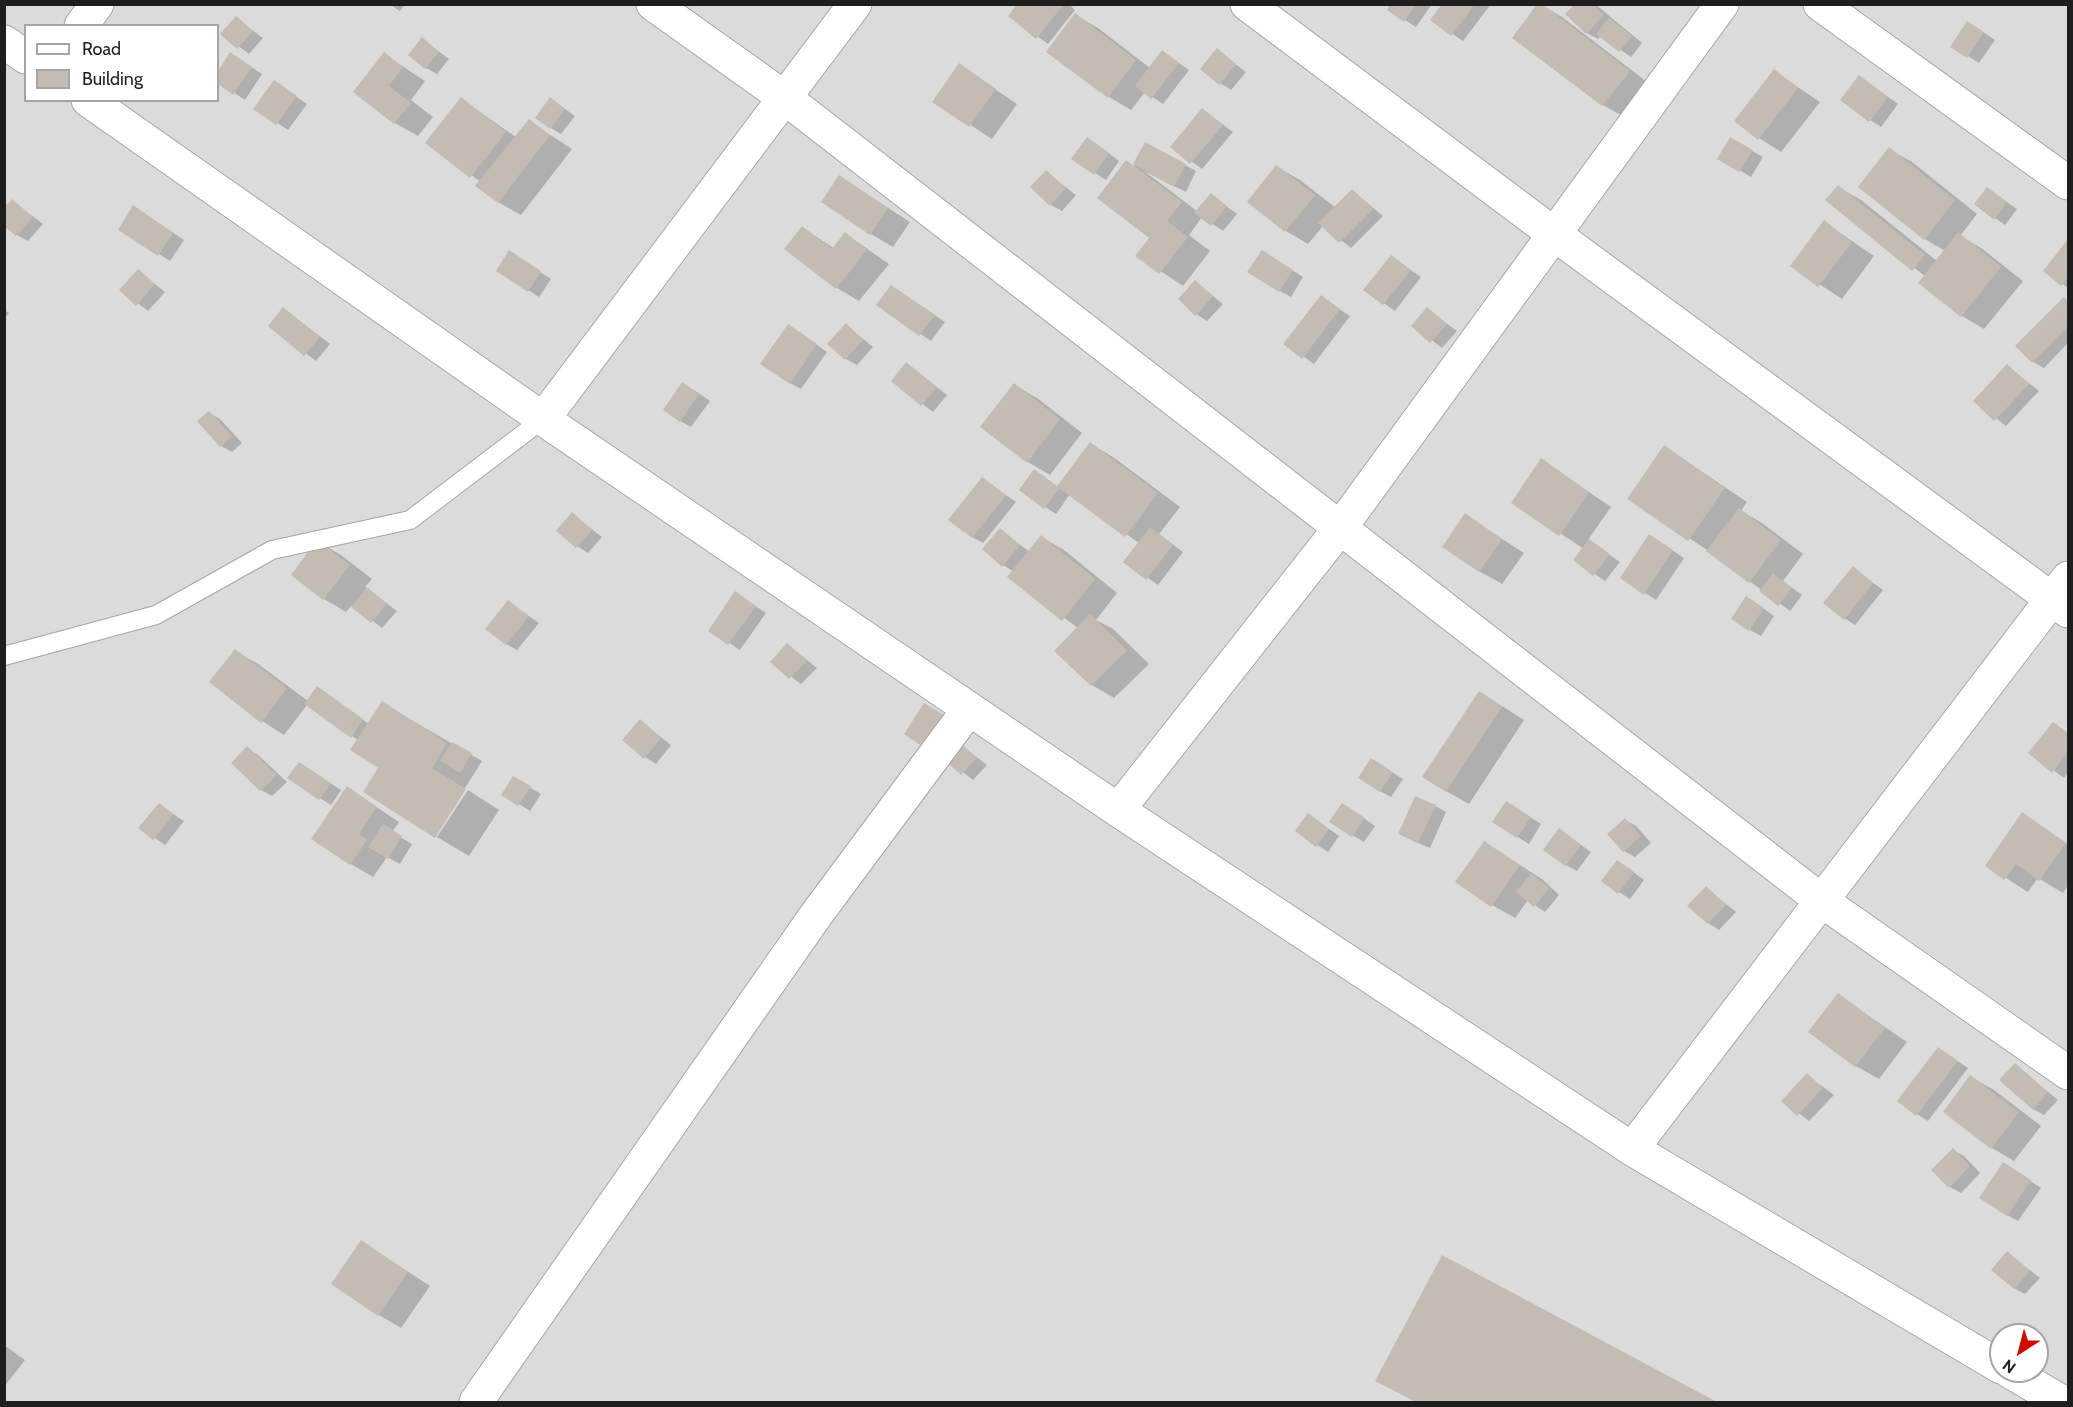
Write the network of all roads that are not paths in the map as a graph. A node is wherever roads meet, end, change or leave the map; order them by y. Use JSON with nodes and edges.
{"nodes":[{"id":1,"x":98,"y":4,"type":"edge"},
{"id":2,"x":653,"y":4,"type":"edge"},
{"id":3,"x":855,"y":4,"type":"edge"},
{"id":4,"x":1247,"y":4,"type":"edge"},
{"id":5,"x":1722,"y":4,"type":"edge"},
{"id":6,"x":1820,"y":4,"type":"edge"},
{"id":7,"x":83,"y":24,"type":"edge"},
{"id":8,"x":4,"y":42,"type":"edge"},
{"id":9,"x":24,"y":56,"type":"edge"},
{"id":10,"x":785,"y":98,"type":"junction"},
{"id":11,"x":91,"y":102,"type":"edge"},
{"id":12,"x":2068,"y":183,"type":"edge"},
{"id":13,"x":1554,"y":234,"type":"junction"},
{"id":14,"x":543,"y":419,"type":"junction"},
{"id":15,"x":1340,"y":528,"type":"junction"},
{"id":16,"x":2063,"y":596,"type":"edge"},
{"id":17,"x":4,"y":656,"type":"edge"},
{"id":18,"x":969,"y":709,"type":"junction"},
{"id":19,"x":1118,"y":810,"type":"junction"},
{"id":20,"x":1822,"y":901,"type":"junction"},
{"id":21,"x":2068,"y":1073,"type":"edge"},
{"id":22,"x":1632,"y":1149,"type":"junction"},
{"id":23,"x":1989,"y":1359,"type":"edge"},
{"id":24,"x":2029,"y":1383,"type":"edge"},
{"id":25,"x":476,"y":1402,"type":"edge"},
{"id":26,"x":2062,"y":1402,"type":"edge"}],
"edges":[{"from":1,"to":7,"type":"street"},
{"from":2,"to":10,"type":"street"},
{"from":3,"to":10,"type":"street"},
{"from":4,"to":13,"type":"street"},
{"from":5,"to":13,"type":"street"},
{"from":6,"to":12,"type":"street"},
{"from":8,"to":9,"type":"street"},
{"from":10,"to":14,"type":"street"},
{"from":10,"to":15,"type":"street"},
{"from":11,"to":14,"type":"street"},
{"from":13,"to":15,"type":"street"},
{"from":13,"to":16,"type":"street"},
{"from":14,"to":17,"type":"lane"},
{"from":14,"to":18,"type":"street"},
{"from":15,"to":19,"type":"street"},
{"from":15,"to":20,"type":"street"},
{"from":16,"to":20,"type":"street"},
{"from":18,"to":19,"type":"street"},
{"from":18,"to":25,"type":"street"},
{"from":19,"to":22,"type":"street"},
{"from":20,"to":21,"type":"street"},
{"from":20,"to":22,"type":"street"},
{"from":22,"to":23,"type":"street"},
{"from":24,"to":26,"type":"street"}]}
